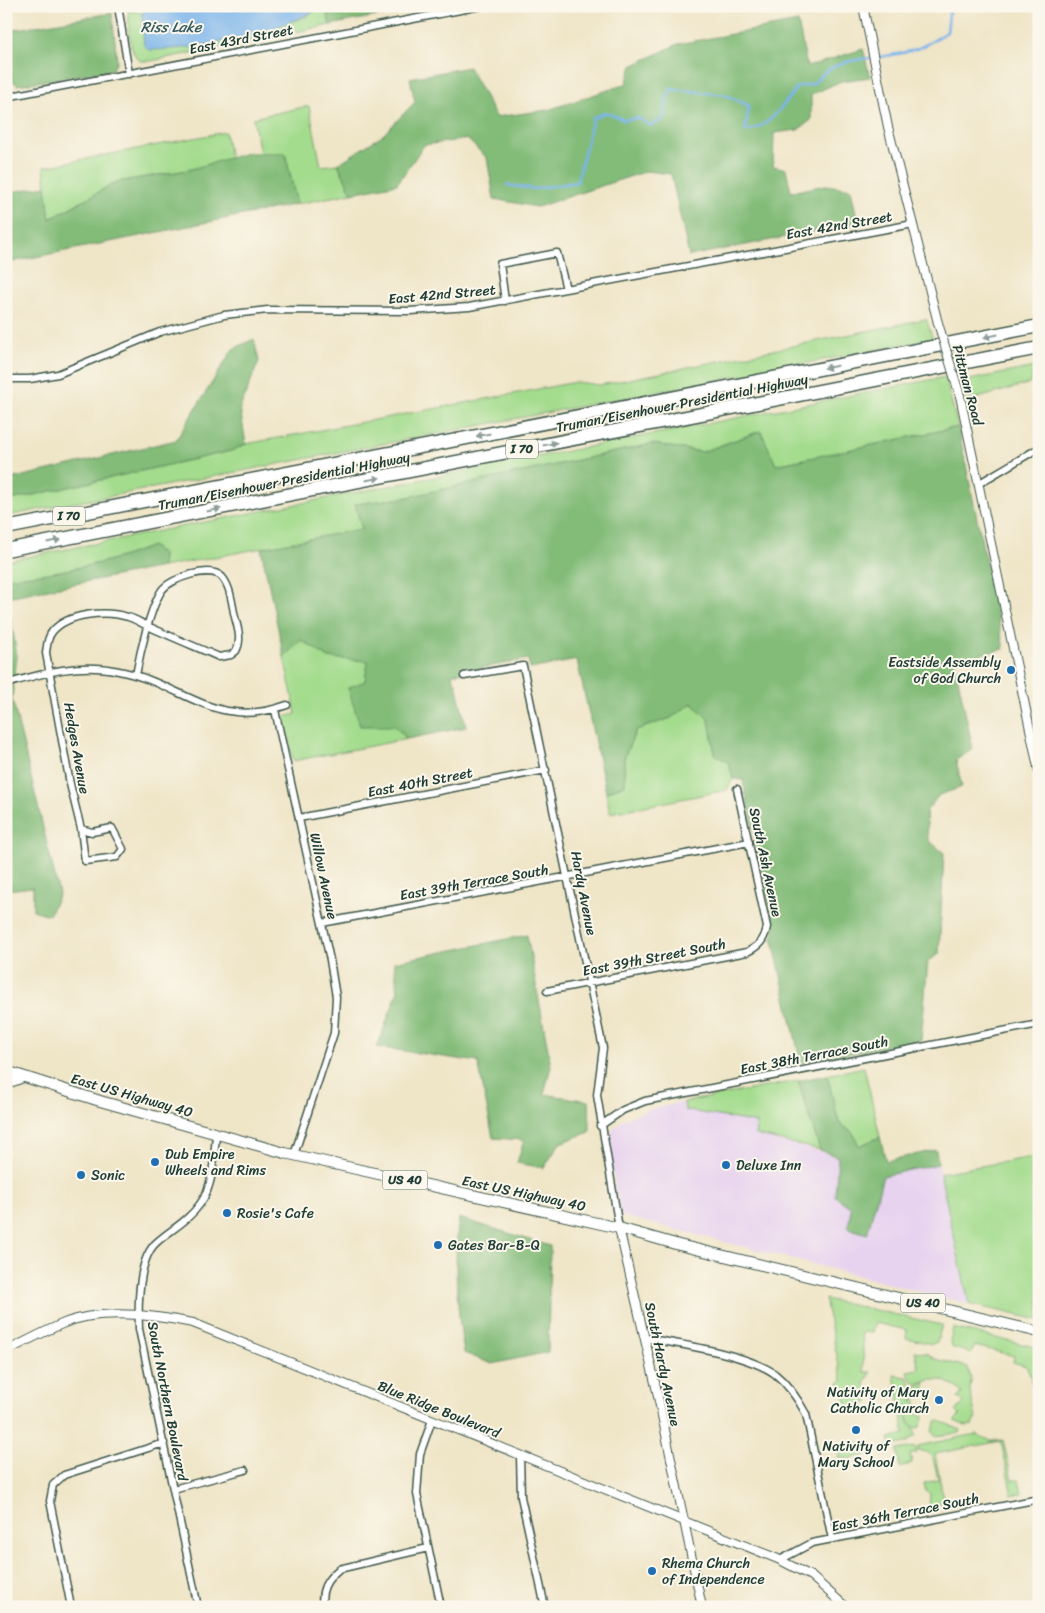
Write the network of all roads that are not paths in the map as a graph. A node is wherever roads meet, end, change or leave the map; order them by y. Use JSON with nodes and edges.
{"nodes":[{"id":1,"x":118,"y":6,"type":"edge"},
{"id":2,"x":481,"y":6,"type":"edge"},
{"id":3,"x":863,"y":6,"type":"edge"},
{"id":4,"x":129,"y":74,"type":"junction"},
{"id":5,"x":6,"y":97,"type":"edge"},
{"id":6,"x":913,"y":224,"type":"junction"},
{"id":7,"x":566,"y":288,"type":"junction"},
{"id":8,"x":505,"y":301,"type":"junction"},
{"id":9,"x":1039,"y":326,"type":"edge"},
{"id":10,"x":1039,"y":348,"type":"edge"},
{"id":11,"x":6,"y":378,"type":"edge"},
{"id":12,"x":1039,"y":448,"type":"edge"},
{"id":13,"x":978,"y":484,"type":"junction"},
{"id":14,"x":6,"y":528,"type":"edge"},
{"id":15,"x":6,"y":550,"type":"edge"},
{"id":16,"x":148,"y":626,"type":"junction"},
{"id":17,"x":51,"y":670,"type":"junction"},
{"id":18,"x":136,"y":675,"type":"junction"},
{"id":19,"x":464,"y":676,"type":"dead end"},
{"id":20,"x":6,"y":684,"type":"edge"},
{"id":21,"x":287,"y":706,"type":"dead end"},
{"id":22,"x":275,"y":710,"type":"junction"},
{"id":23,"x":546,"y":770,"type":"junction"},
{"id":24,"x":1039,"y":772,"type":"edge"},
{"id":25,"x":738,"y":789,"type":"dead end"},
{"id":26,"x":299,"y":818,"type":"junction"},
{"id":27,"x":81,"y":829,"type":"junction"},
{"id":28,"x":749,"y":842,"type":"junction"},
{"id":29,"x":568,"y":878,"type":"junction"},
{"id":30,"x":322,"y":923,"type":"junction"},
{"id":31,"x":763,"y":941,"type":"joint"},
{"id":32,"x":590,"y":984,"type":"junction"},
{"id":33,"x":547,"y":991,"type":"dead end"},
{"id":34,"x":1039,"y":1024,"type":"edge"},
{"id":35,"x":6,"y":1071,"type":"edge"},
{"id":36,"x":24,"y":1077,"type":"junction"},
{"id":37,"x":6,"y":1084,"type":"edge"},
{"id":38,"x":600,"y":1126,"type":"junction"},
{"id":39,"x":216,"y":1134,"type":"junction"},
{"id":40,"x":294,"y":1154,"type":"junction"},
{"id":41,"x":619,"y":1228,"type":"junction"},
{"id":42,"x":138,"y":1314,"type":"junction"},
{"id":43,"x":1039,"y":1332,"type":"edge"},
{"id":44,"x":645,"y":1338,"type":"junction"},
{"id":45,"x":7,"y":1348,"type":"edge"},
{"id":46,"x":432,"y":1420,"type":"junction"},
{"id":47,"x":164,"y":1443,"type":"junction"},
{"id":48,"x":520,"y":1455,"type":"junction"},
{"id":49,"x":246,"y":1470,"type":"dead end"},
{"id":50,"x":173,"y":1489,"type":"junction"},
{"id":51,"x":1039,"y":1500,"type":"edge"},
{"id":52,"x":683,"y":1521,"type":"junction"},
{"id":53,"x":832,"y":1539,"type":"junction"},
{"id":54,"x":428,"y":1548,"type":"junction"},
{"id":55,"x":780,"y":1560,"type":"junction"},
{"id":56,"x":71,"y":1607,"type":"edge"},
{"id":57,"x":198,"y":1607,"type":"edge"},
{"id":58,"x":323,"y":1607,"type":"edge"},
{"id":59,"x":441,"y":1607,"type":"edge"},
{"id":60,"x":545,"y":1607,"type":"edge"},
{"id":61,"x":702,"y":1607,"type":"edge"},
{"id":62,"x":846,"y":1607,"type":"edge"}],
"edges":[{"from":1,"to":4,"type":"street"},
{"from":2,"to":4,"type":"street","name":"East 43rd Street"},
{"from":3,"to":6,"type":"street","name":"Pittman Road"},
{"from":4,"to":5,"type":"street","name":"East 43rd Street"},
{"from":6,"to":7,"type":"street","name":"East 42nd Street"},
{"from":6,"to":13,"type":"street","name":"Pittman Road","bridge":true},
{"from":7,"to":8,"type":"street","name":"East 42nd Street"},
{"from":7,"to":8,"type":"street"},
{"from":8,"to":11,"type":"street","name":"East 42nd Street"},
{"from":9,"to":14,"type":"highway","name":"Truman/Eisenhower Presidential Highway","number":"I 70","one_way":true},
{"from":15,"to":10,"type":"highway","name":"Truman/Eisenhower Presidential Highway","number":"I 70","one_way":true},
{"from":12,"to":13,"type":"street"},
{"from":13,"to":24,"type":"street","name":"Pittman Road"},
{"from":16,"to":16,"type":"street","name":"Hedges Avenue"},
{"from":16,"to":17,"type":"street","name":"Hedges Avenue"},
{"from":16,"to":18,"type":"street"},
{"from":17,"to":18,"type":"street"},
{"from":17,"to":20,"type":"street"},
{"from":17,"to":27,"type":"street","name":"Hedges Avenue"},
{"from":18,"to":22,"type":"street"},
{"from":19,"to":23,"type":"street","name":"Hardy Avenue"},
{"from":21,"to":22,"type":"street"},
{"from":22,"to":26,"type":"street","name":"Willow Avenue"},
{"from":23,"to":26,"type":"street","name":"East 40th Street"},
{"from":23,"to":29,"type":"street","name":"Hardy Avenue"},
{"from":25,"to":28,"type":"street","name":"South Ash Avenue"},
{"from":26,"to":30,"type":"street","name":"Willow Avenue"},
{"from":27,"to":27,"type":"street","name":"Hedges Avenue"},
{"from":28,"to":29,"type":"street","name":"East 39th Terrace South"},
{"from":28,"to":31,"type":"street","name":"South Ash Avenue"},
{"from":29,"to":30,"type":"street","name":"East 39th Terrace South"},
{"from":29,"to":32,"type":"street","name":"Hardy Avenue"},
{"from":30,"to":40,"type":"street","name":"Willow Avenue"},
{"from":31,"to":32,"type":"street","name":"East 39th Street South"},
{"from":32,"to":33,"type":"street","name":"East 39th Street South"},
{"from":32,"to":38,"type":"street","name":"Hardy Avenue"},
{"from":34,"to":38,"type":"street","name":"East 38th Terrace South"},
{"from":35,"to":36,"type":"main road","name":"East US Highway 40","number":"US 40"},
{"from":36,"to":37,"type":"main road"},
{"from":36,"to":39,"type":"main road","name":"East US Highway 40","number":"US 40"},
{"from":38,"to":41,"type":"street","name":"South Hardy Avenue"},
{"from":39,"to":40,"type":"main road","name":"East US Highway 40","number":"US 40"},
{"from":39,"to":42,"type":"street","name":"South Northern Boulevard"},
{"from":40,"to":41,"type":"main road","name":"East US Highway 40","number":"US 40"},
{"from":41,"to":43,"type":"main road","name":"East US Highway 40","number":"US 40"},
{"from":41,"to":44,"type":"street","name":"South Hardy Avenue"},
{"from":42,"to":45,"type":"street","name":"Blue Ridge Boulevard"},
{"from":42,"to":46,"type":"street","name":"Blue Ridge Boulevard"},
{"from":42,"to":47,"type":"street","name":"South Northern Boulevard"},
{"from":44,"to":52,"type":"street","name":"South Hardy Avenue"},
{"from":44,"to":53,"type":"street"},
{"from":46,"to":48,"type":"street","name":"Blue Ridge Boulevard"},
{"from":46,"to":54,"type":"street"},
{"from":47,"to":50,"type":"street","name":"South Northern Boulevard"},
{"from":47,"to":56,"type":"street"},
{"from":48,"to":52,"type":"street","name":"Blue Ridge Boulevard"},
{"from":48,"to":60,"type":"street"},
{"from":49,"to":50,"type":"street"},
{"from":50,"to":57,"type":"street","name":"South Northern Boulevard"},
{"from":51,"to":53,"type":"street","name":"East 36th Terrace South"},
{"from":52,"to":55,"type":"street","name":"Blue Ridge Boulevard"},
{"from":52,"to":61,"type":"street","name":"South Hardy Avenue"},
{"from":53,"to":55,"type":"street","name":"East 36th Terrace South"},
{"from":54,"to":58,"type":"street"},
{"from":54,"to":59,"type":"street"},
{"from":55,"to":62,"type":"street","name":"Blue Ridge Boulevard"}]}
